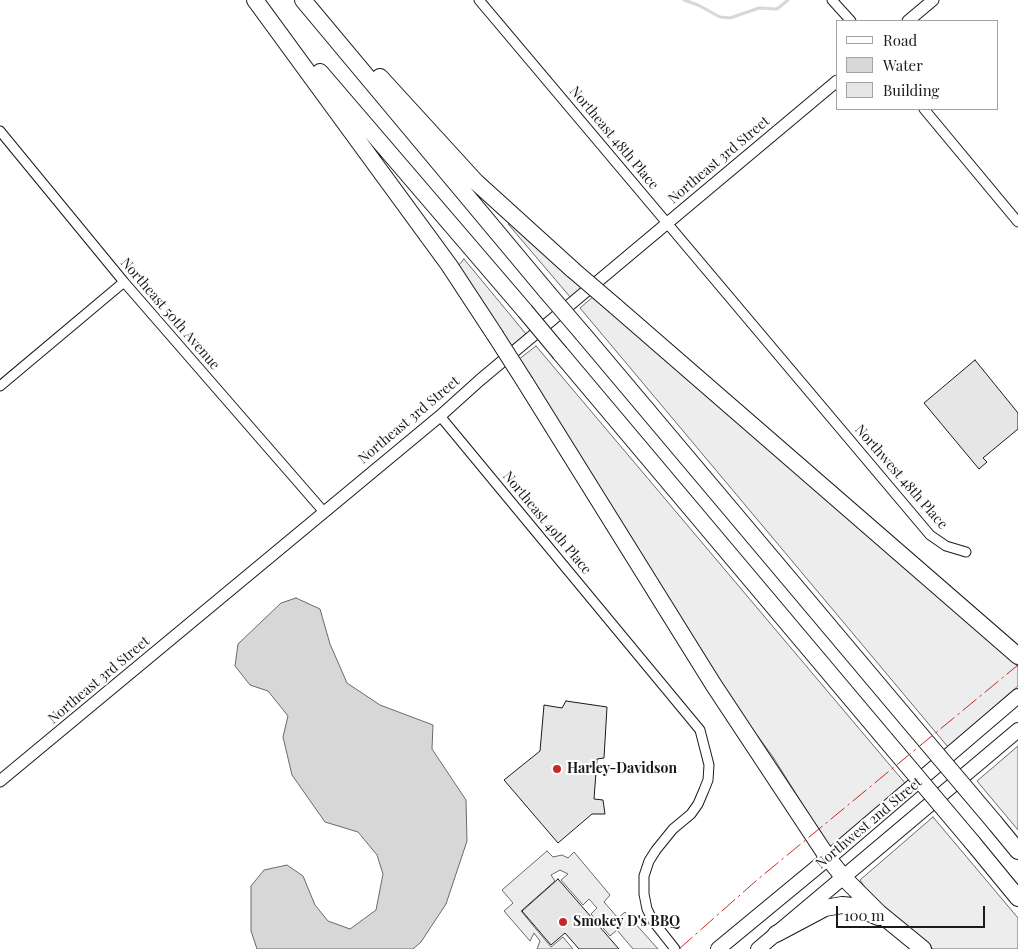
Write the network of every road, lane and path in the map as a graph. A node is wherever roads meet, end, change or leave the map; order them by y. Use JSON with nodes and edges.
{"nodes":[{"id":1,"x":256,"y":0,"type":"edge"},
{"id":2,"x":303,"y":0,"type":"edge"},
{"id":3,"x":309,"y":0,"type":"edge"},
{"id":4,"x":480,"y":0,"type":"edge"},
{"id":5,"x":832,"y":0,"type":"edge"},
{"id":6,"x":933,"y":0,"type":"edge"},
{"id":7,"x":850,"y":20,"type":"edge"},
{"id":8,"x":909,"y":20,"type":"edge"},
{"id":9,"x":836,"y":82,"type":"edge"},
{"id":10,"x":925,"y":110,"type":"edge"},
{"id":11,"x":0,"y":131,"type":"edge"},
{"id":12,"x":1018,"y":222,"type":"edge"},
{"id":13,"x":667,"y":223,"type":"junction"},
{"id":14,"x":124,"y":282,"type":"junction"},
{"id":15,"x":0,"y":386,"type":"edge"},
{"id":16,"x":823,"y":408,"type":"joint"},
{"id":17,"x":440,"y":416,"type":"junction"},
{"id":18,"x":324,"y":512,"type":"junction"},
{"id":19,"x":966,"y":552,"type":"dead end"},
{"id":20,"x":1018,"y":656,"type":"edge"},
{"id":21,"x":1018,"y":696,"type":"edge"},
{"id":22,"x":1018,"y":730,"type":"edge"},
{"id":23,"x":0,"y":781,"type":"edge"},
{"id":24,"x":1018,"y":851,"type":"edge"},
{"id":25,"x":828,"y":858,"type":"junction"},
{"id":26,"x":844,"y":878,"type":"junction"},
{"id":27,"x":1018,"y":898,"type":"edge"},
{"id":28,"x":903,"y":932,"type":"junction"},
{"id":29,"x":776,"y":934,"type":"junction"},
{"id":30,"x":675,"y":949,"type":"edge"},
{"id":31,"x":718,"y":949,"type":"edge"},
{"id":32,"x":758,"y":949,"type":"edge"},
{"id":33,"x":923,"y":949,"type":"edge"}],
"edges":[{"from":1,"to":25,"type":"highway","bridge":true},
{"from":1,"to":27,"type":"highway","bridge":true},
{"from":2,"to":24,"type":"highway","bridge":true},
{"from":3,"to":20,"type":"highway","bridge":true},
{"from":4,"to":13,"type":"street","name":"Northeast 48th Place"},
{"from":5,"to":7,"type":"street"},
{"from":6,"to":8,"type":"street"},
{"from":9,"to":13,"type":"street","name":"Northeast 3rd Street"},
{"from":10,"to":12,"type":"street"},
{"from":11,"to":14,"type":"street","name":"Northeast 50th Avenue"},
{"from":13,"to":16,"type":"street","name":"Northeast 48th Place"},
{"from":13,"to":17,"type":"street","name":"Northeast 3rd Street"},
{"from":14,"to":15,"type":"street"},
{"from":14,"to":18,"type":"street","name":"Northeast 50th Avenue"},
{"from":16,"to":19,"type":"street","name":"Northwest 48th Place"},
{"from":17,"to":18,"type":"street","name":"Northeast 3rd Street"},
{"from":17,"to":30,"type":"street","name":"Northeast 49th Place"},
{"from":18,"to":23,"type":"street","name":"Northeast 3rd Street"},
{"from":21,"to":25,"type":"main road","name":"Northwest 2nd Street"},
{"from":22,"to":26,"type":"main road","name":"Northwest 2nd Street"},
{"from":25,"to":26,"type":"highway"},
{"from":25,"to":31,"type":"main road","name":"Northwest 2nd Street"},
{"from":26,"to":28,"type":"highway"},
{"from":26,"to":29,"type":"main road","name":"Northwest 2nd Street"},
{"from":28,"to":29,"type":"highway"},
{"from":28,"to":33,"type":"highway"},
{"from":29,"to":32,"type":"main road","name":"Northwest 2nd Street"}]}
